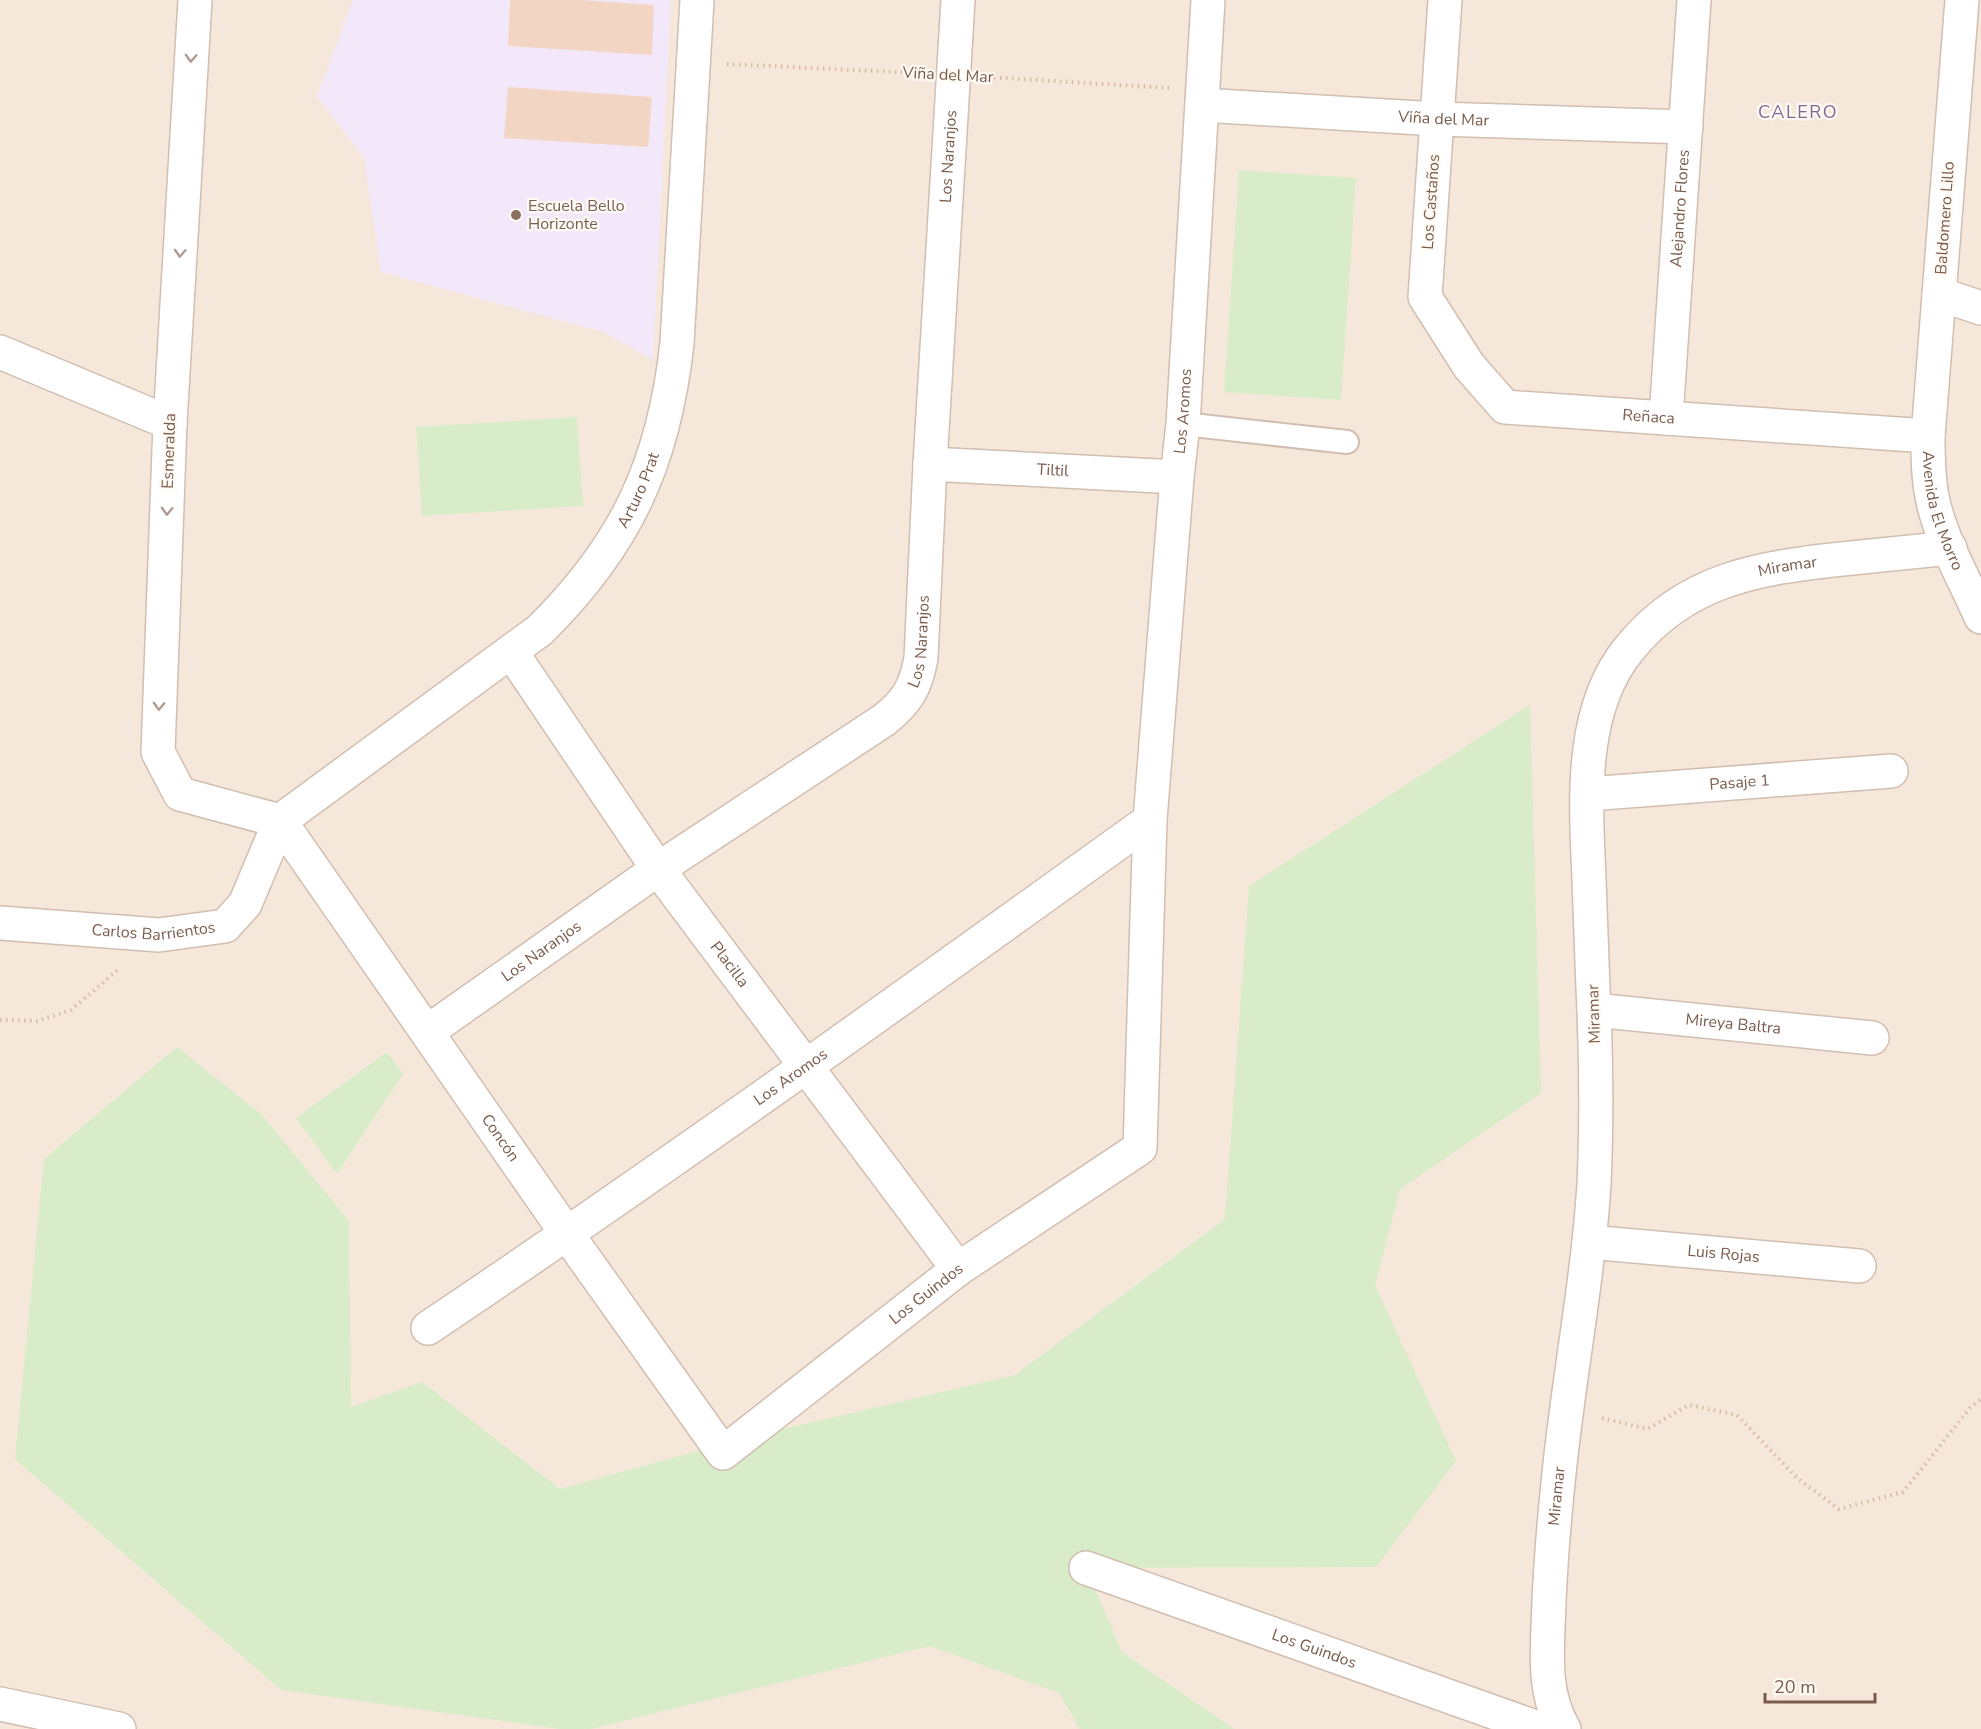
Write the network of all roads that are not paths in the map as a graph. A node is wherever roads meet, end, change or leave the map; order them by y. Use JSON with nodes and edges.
{"nodes":[{"id":1,"x":195,"y":0,"type":"edge"},
{"id":2,"x":698,"y":0,"type":"edge"},
{"id":3,"x":958,"y":0,"type":"edge"},
{"id":4,"x":1208,"y":0,"type":"edge"},
{"id":5,"x":1445,"y":0,"type":"edge"},
{"id":6,"x":1694,"y":0,"type":"edge"},
{"id":7,"x":1962,"y":0,"type":"edge"},
{"id":8,"x":1202,"y":98,"type":"junction"},
{"id":9,"x":1437,"y":119,"type":"junction"},
{"id":10,"x":1686,"y":127,"type":"junction"},
{"id":11,"x":1939,"y":294,"type":"junction"},
{"id":12,"x":1425,"y":297,"type":"joint"},
{"id":13,"x":1981,"y":308,"type":"edge"},
{"id":14,"x":0,"y":352,"type":"edge"},
{"id":15,"x":1666,"y":418,"type":"junction"},
{"id":16,"x":170,"y":423,"type":"junction"},
{"id":17,"x":1184,"y":424,"type":"junction"},
{"id":18,"x":1928,"y":436,"type":"junction"},
{"id":19,"x":1347,"y":442,"type":"dead end"},
{"id":20,"x":930,"y":464,"type":"junction"},
{"id":21,"x":1178,"y":477,"type":"junction"},
{"id":22,"x":1950,"y":548,"type":"junction"},
{"id":23,"x":1981,"y":617,"type":"edge"},
{"id":24,"x":512,"y":653,"type":"junction"},
{"id":25,"x":1892,"y":771,"type":"dead end"},
{"id":26,"x":1588,"y":794,"type":"junction"},
{"id":27,"x":1150,"y":820,"type":"junction"},
{"id":28,"x":280,"y":821,"type":"junction"},
{"id":29,"x":658,"y":869,"type":"junction"},
{"id":30,"x":0,"y":923,"type":"edge"},
{"id":31,"x":1594,"y":1010,"type":"junction"},
{"id":32,"x":427,"y":1032,"type":"junction"},
{"id":33,"x":1872,"y":1038,"type":"dead end"},
{"id":34,"x":807,"y":1067,"type":"junction"},
{"id":35,"x":1140,"y":1148,"type":"joint"},
{"id":36,"x":567,"y":1234,"type":"junction"},
{"id":37,"x":1589,"y":1242,"type":"junction"},
{"id":38,"x":1858,"y":1266,"type":"dead end"},
{"id":39,"x":958,"y":1269,"type":"junction"},
{"id":40,"x":428,"y":1328,"type":"dead end"},
{"id":41,"x":723,"y":1453,"type":"joint"},
{"id":42,"x":1086,"y":1568,"type":"dead end"},
{"id":43,"x":0,"y":1704,"type":"edge"},
{"id":44,"x":119,"y":1729,"type":"edge"},
{"id":45,"x":1541,"y":1729,"type":"edge"},
{"id":46,"x":1564,"y":1729,"type":"edge"}],
"edges":[{"from":1,"to":16,"type":"street","name":"Esmeralda","one_way":true},
{"from":2,"to":24,"type":"street","name":"Arturo Prat"},
{"from":3,"to":20,"type":"street","name":"Los Naranjos"},
{"from":4,"to":8,"type":"street","name":"Los Aromos"},
{"from":5,"to":9,"type":"street","name":"Los Castaños"},
{"from":6,"to":10,"type":"street","name":"Alejandro Flores"},
{"from":7,"to":11,"type":"street","name":"Baldomero Lillo"},
{"from":8,"to":9,"type":"street","name":"Viña del Mar"},
{"from":8,"to":17,"type":"street","name":"Los Aromos"},
{"from":9,"to":10,"type":"street","name":"Viña del Mar"},
{"from":9,"to":12,"type":"street","name":"Los Castaños"},
{"from":10,"to":15,"type":"street","name":"Alejandro Flores"},
{"from":11,"to":13,"type":"street"},
{"from":11,"to":18,"type":"street","name":"Baldomero Lillo"},
{"from":12,"to":15,"type":"street","name":"Reñaca"},
{"from":14,"to":16,"type":"street"},
{"from":15,"to":18,"type":"street","name":"Reñaca"},
{"from":16,"to":28,"type":"street","name":"Esmeralda","one_way":true},
{"from":17,"to":19,"type":"lane"},
{"from":17,"to":21,"type":"street","name":"Los Aromos"},
{"from":18,"to":22,"type":"street","name":"Avenida El Morro"},
{"from":20,"to":21,"type":"street","name":"Tiltil"},
{"from":20,"to":29,"type":"street","name":"Los Naranjos"},
{"from":21,"to":27,"type":"street","name":"Los Aromos"},
{"from":22,"to":23,"type":"street","name":"Avenida El Morro"},
{"from":22,"to":26,"type":"street","name":"Miramar"},
{"from":24,"to":28,"type":"street","name":"Arturo Prat"},
{"from":24,"to":29,"type":"street","name":"Placilla"},
{"from":25,"to":26,"type":"street","name":"Pasaje 1"},
{"from":26,"to":31,"type":"street","name":"Miramar"},
{"from":27,"to":34,"type":"street","name":"Los Aromos"},
{"from":27,"to":35,"type":"street","name":"Los Aromos"},
{"from":28,"to":30,"type":"street","name":"Carlos Barrientos"},
{"from":28,"to":32,"type":"street","name":"Concón"},
{"from":29,"to":32,"type":"street","name":"Los Naranjos"},
{"from":29,"to":34,"type":"street","name":"Placilla"},
{"from":31,"to":33,"type":"street","name":"Mireya Baltra"},
{"from":31,"to":37,"type":"street","name":"Miramar"},
{"from":32,"to":36,"type":"street","name":"Concón"},
{"from":34,"to":36,"type":"street","name":"Los Aromos"},
{"from":34,"to":39,"type":"street","name":"Placilla"},
{"from":35,"to":39,"type":"street","name":"Los Guindos"},
{"from":36,"to":40,"type":"street","name":"Los Aromos"},
{"from":36,"to":41,"type":"street","name":"Concón"},
{"from":37,"to":38,"type":"street","name":"Luis Rojas"},
{"from":37,"to":46,"type":"street","name":"Miramar"},
{"from":39,"to":41,"type":"street","name":"Los Guindos"},
{"from":42,"to":45,"type":"street","name":"Los Guindos"},
{"from":43,"to":44,"type":"street"}]}
